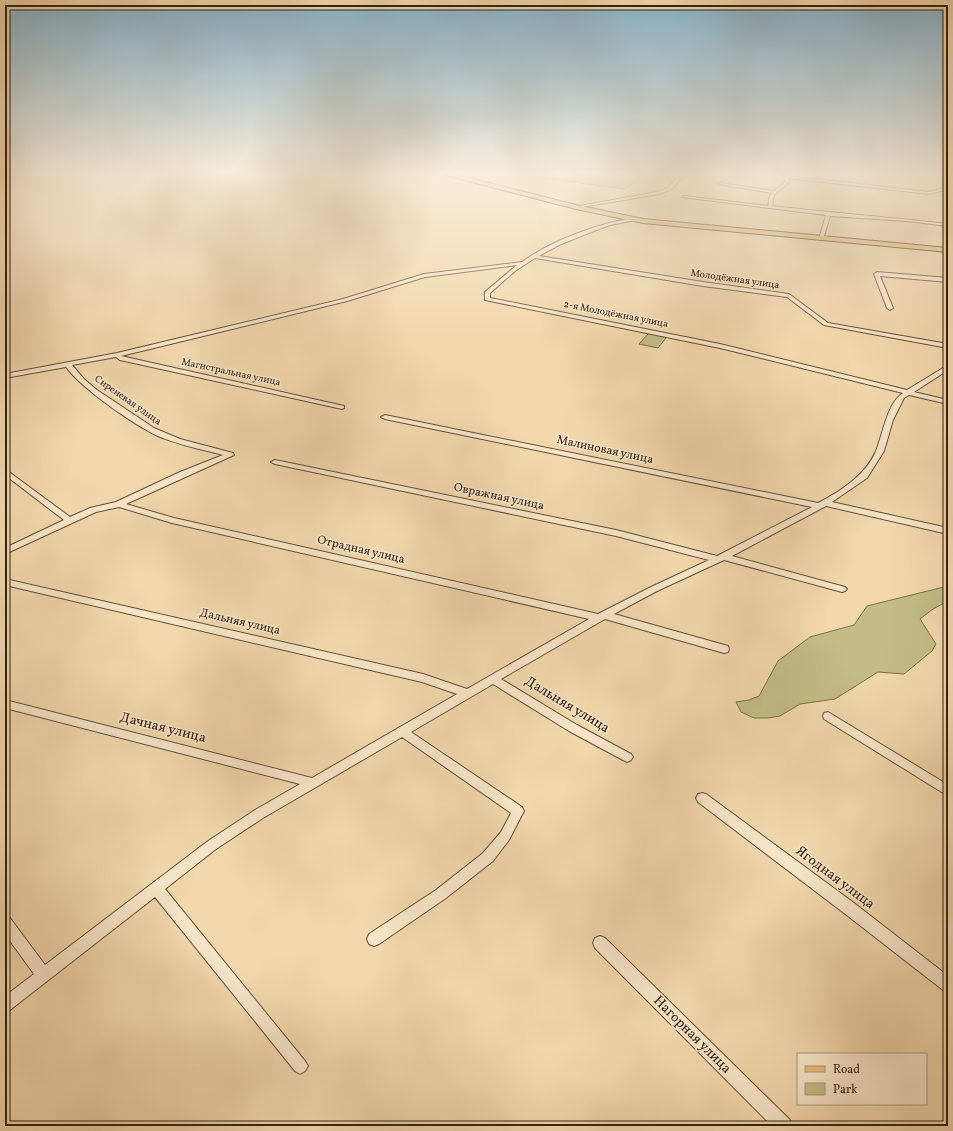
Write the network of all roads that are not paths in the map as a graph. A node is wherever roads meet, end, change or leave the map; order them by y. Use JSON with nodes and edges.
{"nodes":[{"id":1,"x":598,"y":228,"type":"edge"},
{"id":2,"x":716,"y":228,"type":"edge"},
{"id":3,"x":824,"y":228,"type":"edge"},
{"id":4,"x":821,"y":239,"type":"junction"},
{"id":5,"x":948,"y":250,"type":"edge"},
{"id":6,"x":533,"y":256,"type":"junction"},
{"id":7,"x":522,"y":263,"type":"junction"},
{"id":8,"x":948,"y":280,"type":"edge"},
{"id":9,"x":890,"y":308,"type":"dead end"},
{"id":10,"x":948,"y":346,"type":"edge"},
{"id":11,"x":117,"y":355,"type":"junction"},
{"id":12,"x":68,"y":364,"type":"junction"},
{"id":13,"x":948,"y":367,"type":"edge"},
{"id":14,"x":5,"y":376,"type":"edge"},
{"id":15,"x":909,"y":392,"type":"junction"},
{"id":16,"x":948,"y":402,"type":"edge"},
{"id":17,"x":342,"y":407,"type":"dead end"},
{"id":18,"x":385,"y":417,"type":"dead end"},
{"id":19,"x":275,"y":462,"type":"dead end"},
{"id":20,"x":5,"y":471,"type":"edge"},
{"id":21,"x":119,"y":504,"type":"junction"},
{"id":22,"x":822,"y":504,"type":"junction"},
{"id":23,"x":70,"y":521,"type":"junction"},
{"id":24,"x":948,"y":531,"type":"edge"},
{"id":25,"x":5,"y":551,"type":"edge"},
{"id":26,"x":721,"y":558,"type":"junction"},
{"id":27,"x":5,"y":582,"type":"edge"},
{"id":28,"x":842,"y":589,"type":"dead end"},
{"id":29,"x":601,"y":616,"type":"junction"},
{"id":30,"x":724,"y":648,"type":"dead end"},
{"id":31,"x":493,"y":679,"type":"junction"},
{"id":32,"x":468,"y":694,"type":"junction"},
{"id":33,"x":5,"y":704,"type":"edge"},
{"id":34,"x":828,"y":716,"type":"dead end"},
{"id":35,"x":402,"y":732,"type":"junction"},
{"id":36,"x":627,"y":757,"type":"dead end"},
{"id":37,"x":313,"y":783,"type":"junction"},
{"id":38,"x":948,"y":791,"type":"edge"},
{"id":39,"x":702,"y":798,"type":"dead end"},
{"id":40,"x":156,"y":888,"type":"junction"},
{"id":41,"x":5,"y":923,"type":"edge"},
{"id":42,"x":374,"y":939,"type":"dead end"},
{"id":43,"x":600,"y":943,"type":"dead end"},
{"id":44,"x":44,"y":975,"type":"junction"},
{"id":45,"x":948,"y":985,"type":"edge"},
{"id":46,"x":5,"y":1006,"type":"edge"},
{"id":47,"x":300,"y":1066,"type":"dead end"},
{"id":48,"x":784,"y":1126,"type":"edge"}],
"edges":[{"from":1,"to":6,"type":"street","name":"2-я Молодёжная улица"},
{"from":2,"to":4,"type":"main road"},
{"from":3,"to":4,"type":"street"},
{"from":4,"to":5,"type":"main road"},
{"from":6,"to":7,"type":"street","name":"2-я Молодёжная улица"},
{"from":6,"to":10,"type":"street","name":"Молодёжная улица"},
{"from":7,"to":11,"type":"street"},
{"from":7,"to":15,"type":"street","name":"2-я Молодёжная улица"},
{"from":8,"to":9,"type":"street"},
{"from":11,"to":12,"type":"street"},
{"from":11,"to":17,"type":"street","name":"Магистральная улица"},
{"from":12,"to":14,"type":"street"},
{"from":12,"to":21,"type":"street","name":"Сиреневая улица"},
{"from":13,"to":15,"type":"street"},
{"from":15,"to":16,"type":"street","name":"2-я Молодёжная улица"},
{"from":15,"to":22,"type":"street"},
{"from":18,"to":22,"type":"street","name":"Малиновая улица"},
{"from":19,"to":26,"type":"street","name":"Овражная улица"},
{"from":20,"to":23,"type":"street"},
{"from":21,"to":23,"type":"street"},
{"from":21,"to":29,"type":"street","name":"Отрадная улица"},
{"from":22,"to":24,"type":"street","name":"Малиновая улица"},
{"from":22,"to":26,"type":"street"},
{"from":23,"to":25,"type":"street"},
{"from":26,"to":28,"type":"street","name":"Овражная улица"},
{"from":26,"to":29,"type":"street"},
{"from":27,"to":32,"type":"street","name":"Дальняя улица"},
{"from":29,"to":30,"type":"street","name":"Отрадная улица"},
{"from":29,"to":31,"type":"street"},
{"from":31,"to":32,"type":"street"},
{"from":31,"to":36,"type":"street","name":"Дальняя улица"},
{"from":32,"to":35,"type":"street"},
{"from":33,"to":37,"type":"street","name":"Дачная улица"},
{"from":34,"to":38,"type":"street"},
{"from":35,"to":37,"type":"street"},
{"from":35,"to":42,"type":"street"},
{"from":37,"to":40,"type":"street"},
{"from":39,"to":45,"type":"street","name":"Ягодная улица"},
{"from":40,"to":44,"type":"street"},
{"from":40,"to":47,"type":"street"},
{"from":41,"to":44,"type":"street"},
{"from":43,"to":48,"type":"street","name":"Нагорная улица"},
{"from":44,"to":46,"type":"street"}]}
